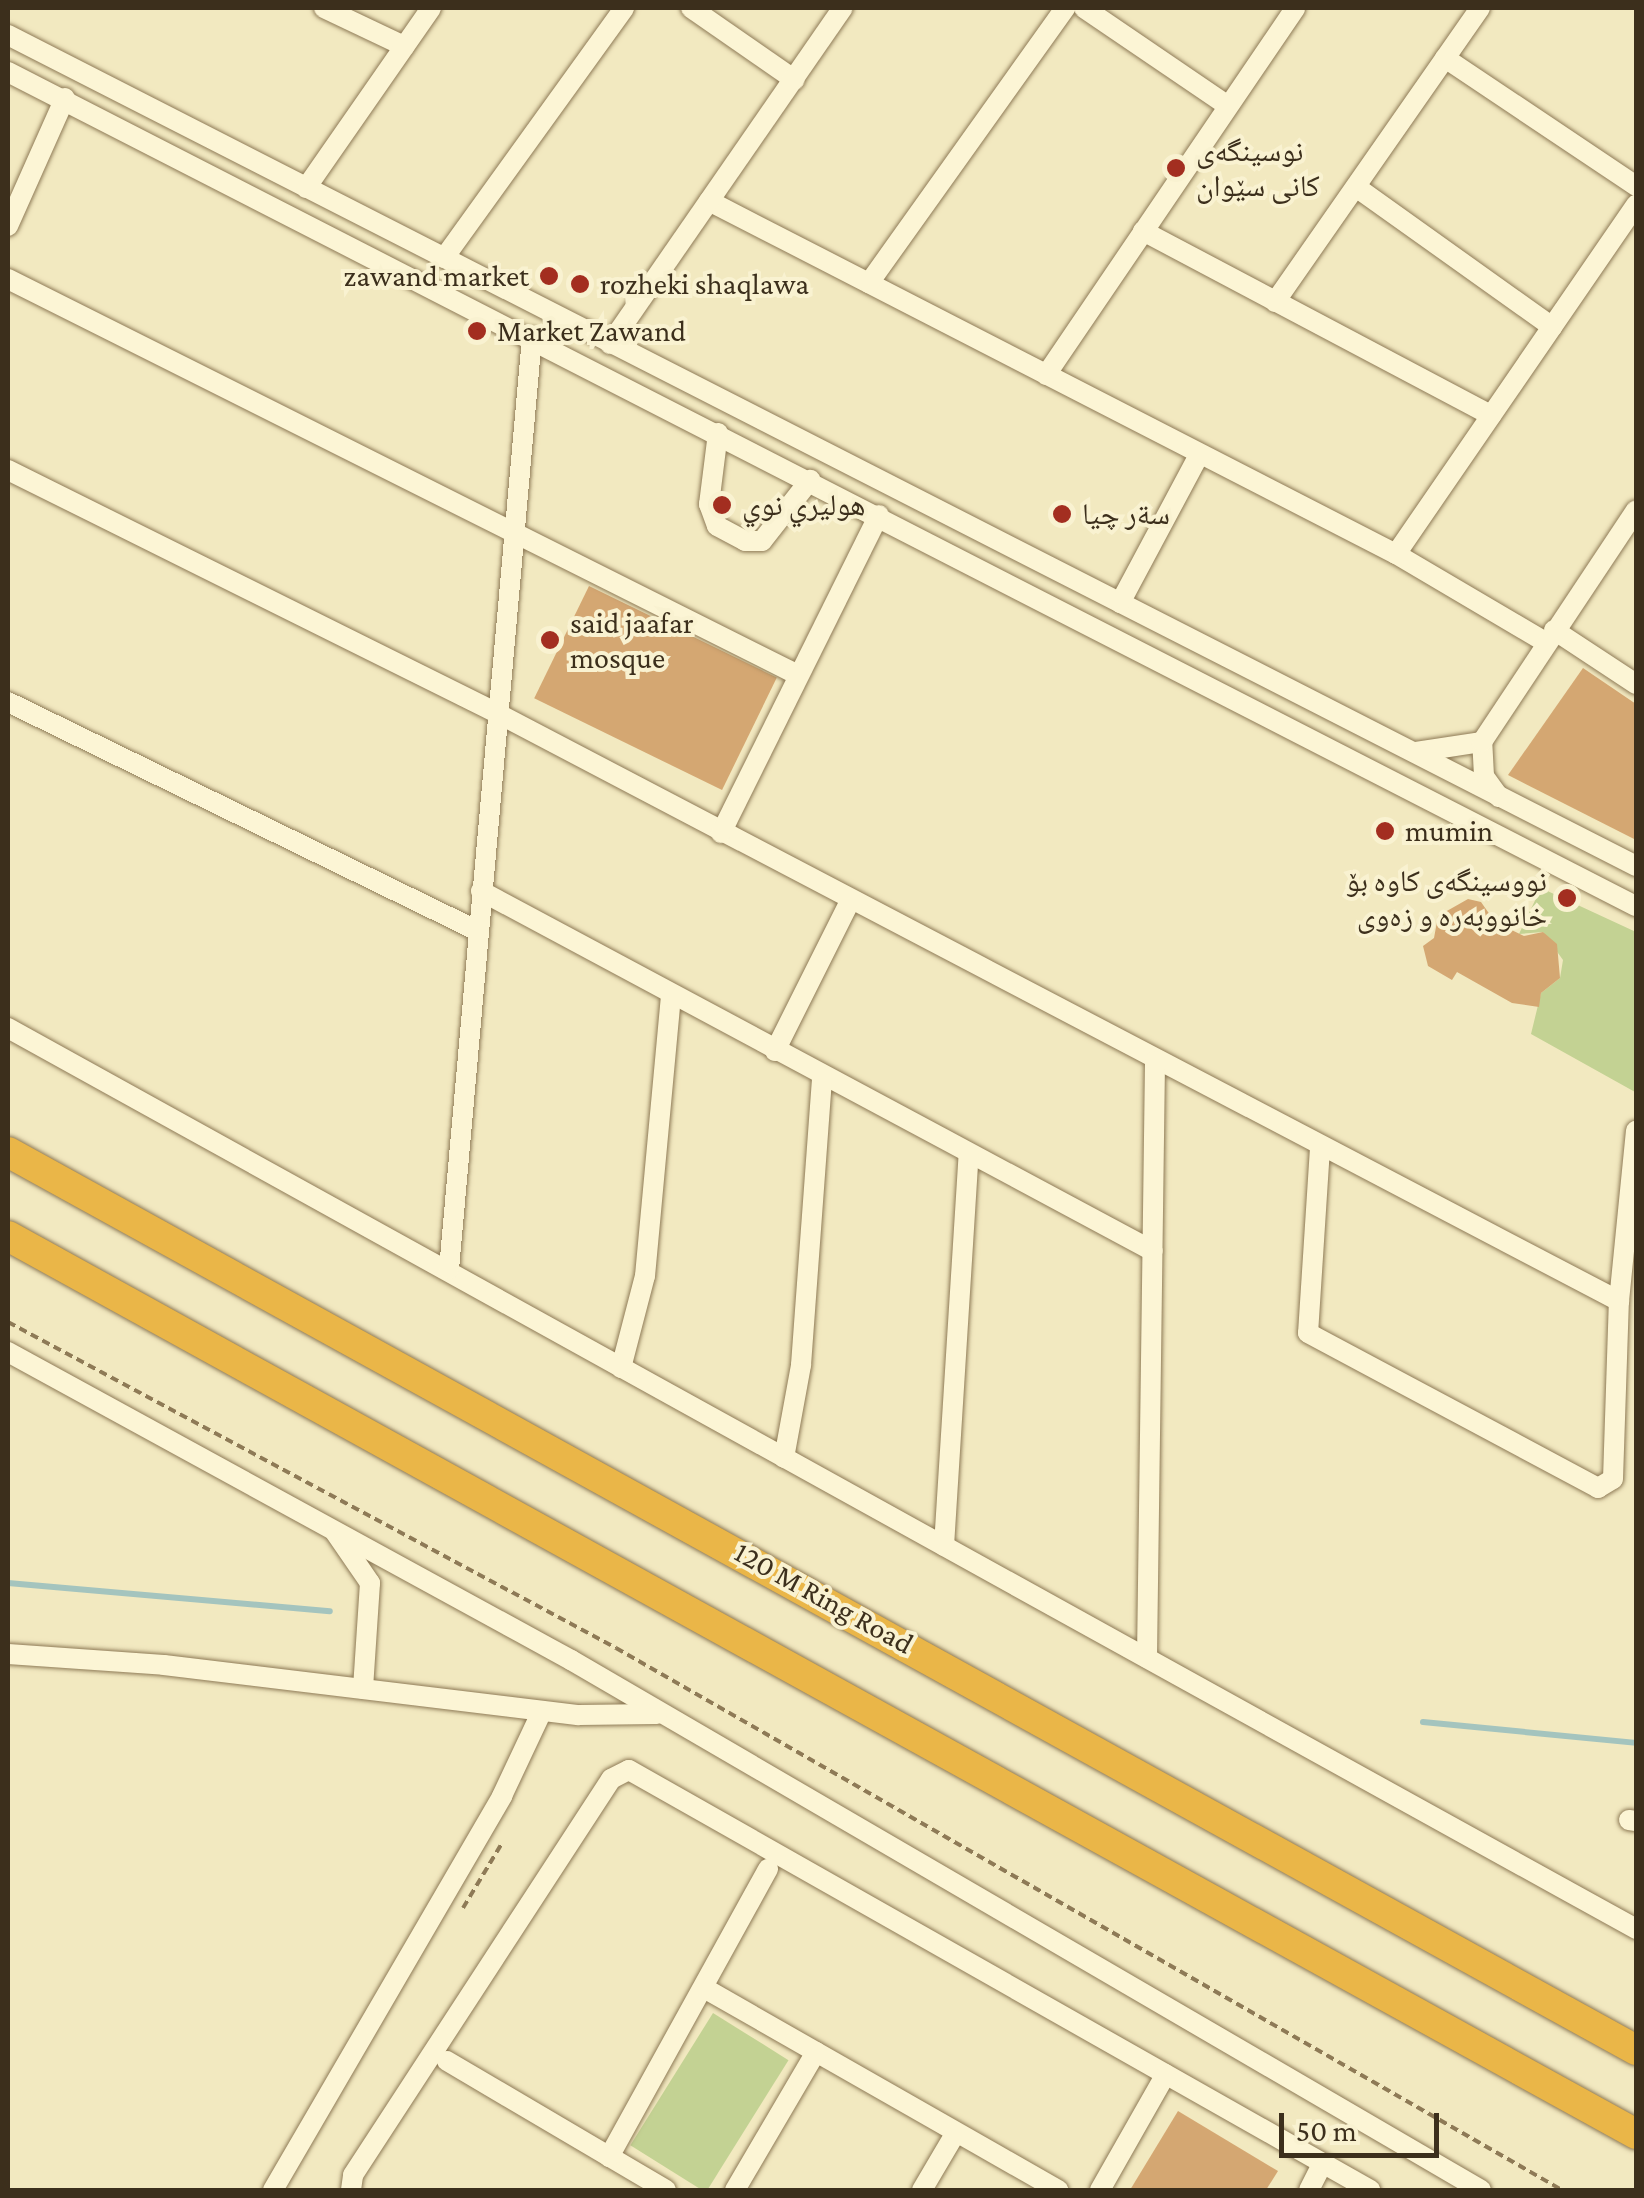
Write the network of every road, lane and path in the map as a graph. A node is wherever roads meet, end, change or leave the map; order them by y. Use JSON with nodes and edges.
{"nodes":[{"id":1,"x":324,"y":8,"type":"edge"},
{"id":2,"x":431,"y":8,"type":"edge"},
{"id":3,"x":624,"y":8,"type":"edge"},
{"id":4,"x":691,"y":8,"type":"edge"},
{"id":5,"x":843,"y":8,"type":"edge"},
{"id":6,"x":1064,"y":8,"type":"edge"},
{"id":7,"x":1084,"y":8,"type":"edge"},
{"id":8,"x":1295,"y":8,"type":"edge"},
{"id":9,"x":1480,"y":8,"type":"edge"},
{"id":10,"x":8,"y":34,"type":"edge"},
{"id":11,"x":404,"y":46,"type":"junction"},
{"id":12,"x":1445,"y":58,"type":"junction"},
{"id":13,"x":8,"y":72,"type":"edge"},
{"id":14,"x":795,"y":80,"type":"junction"},
{"id":15,"x":65,"y":98,"type":"junction"},
{"id":16,"x":1228,"y":106,"type":"junction"},
{"id":17,"x":1356,"y":186,"type":"junction"},
{"id":18,"x":1636,"y":186,"type":"edge"},
{"id":19,"x":306,"y":188,"type":"junction"},
{"id":20,"x":709,"y":201,"type":"junction"},
{"id":21,"x":1636,"y":205,"type":"edge"},
{"id":22,"x":8,"y":226,"type":"edge"},
{"id":23,"x":1143,"y":232,"type":"junction"},
{"id":24,"x":444,"y":258,"type":"junction"},
{"id":25,"x":8,"y":279,"type":"edge"},
{"id":26,"x":869,"y":283,"type":"junction"},
{"id":27,"x":1275,"y":302,"type":"junction"},
{"id":28,"x":1552,"y":328,"type":"junction"},
{"id":29,"x":532,"y":338,"type":"junction"},
{"id":30,"x":610,"y":344,"type":"junction"},
{"id":31,"x":1046,"y":375,"type":"junction"},
{"id":32,"x":1491,"y":415,"type":"junction"},
{"id":33,"x":718,"y":432,"type":"junction"},
{"id":34,"x":1199,"y":455,"type":"junction"},
{"id":35,"x":8,"y":470,"type":"edge"},
{"id":36,"x":810,"y":480,"type":"junction"},
{"id":37,"x":1636,"y":510,"type":"edge"},
{"id":38,"x":879,"y":515,"type":"junction"},
{"id":39,"x":512,"y":530,"type":"junction"},
{"id":40,"x":1396,"y":554,"type":"junction"},
{"id":41,"x":1120,"y":603,"type":"junction"},
{"id":42,"x":1550,"y":636,"type":"junction"},
{"id":43,"x":1202,"y":644,"type":"junction"},
{"id":44,"x":1187,"y":672,"type":"junction"},
{"id":45,"x":796,"y":674,"type":"junction"},
{"id":46,"x":1636,"y":684,"type":"edge"},
{"id":47,"x":8,"y":702,"type":"edge"},
{"id":48,"x":496,"y":713,"type":"junction"},
{"id":49,"x":1482,"y":742,"type":"junction"},
{"id":50,"x":1410,"y":752,"type":"junction"},
{"id":51,"x":1501,"y":800,"type":"junction"},
{"id":52,"x":721,"y":833,"type":"junction"},
{"id":53,"x":1636,"y":866,"type":"edge"},
{"id":54,"x":481,"y":891,"type":"junction"},
{"id":55,"x":850,"y":901,"type":"junction"},
{"id":56,"x":1636,"y":906,"type":"edge"},
{"id":57,"x":478,"y":931,"type":"junction"},
{"id":58,"x":670,"y":996,"type":"junction"},
{"id":59,"x":8,"y":1028,"type":"edge"},
{"id":60,"x":775,"y":1051,"type":"junction"},
{"id":61,"x":1156,"y":1061,"type":"junction"},
{"id":62,"x":822,"y":1076,"type":"junction"},
{"id":63,"x":1636,"y":1131,"type":"edge"},
{"id":64,"x":1320,"y":1148,"type":"junction"},
{"id":65,"x":8,"y":1152,"type":"edge"},
{"id":66,"x":970,"y":1154,"type":"junction"},
{"id":67,"x":8,"y":1236,"type":"edge"},
{"id":68,"x":1153,"y":1251,"type":"junction"},
{"id":69,"x":449,"y":1269,"type":"junction"},
{"id":70,"x":1619,"y":1301,"type":"junction"},
{"id":71,"x":8,"y":1322,"type":"edge"},
{"id":72,"x":8,"y":1352,"type":"edge"},
{"id":73,"x":621,"y":1368,"type":"junction"},
{"id":74,"x":784,"y":1458,"type":"junction"},
{"id":75,"x":331,"y":1527,"type":"junction"},
{"id":76,"x":944,"y":1546,"type":"junction"},
{"id":77,"x":8,"y":1654,"type":"edge"},
{"id":78,"x":1147,"y":1658,"type":"junction"},
{"id":79,"x":363,"y":1688,"type":"junction"},
{"id":80,"x":542,"y":1711,"type":"junction"},
{"id":81,"x":660,"y":1714,"type":"junction"},
{"id":82,"x":768,"y":1869,"type":"dead end"},
{"id":83,"x":1636,"y":1928,"type":"edge"},
{"id":84,"x":704,"y":1988,"type":"junction"},
{"id":85,"x":1636,"y":2050,"type":"edge"},
{"id":86,"x":816,"y":2052,"type":"junction"},
{"id":87,"x":447,"y":2061,"type":"dead end"},
{"id":88,"x":1166,"y":2074,"type":"junction"},
{"id":89,"x":955,"y":2134,"type":"junction"},
{"id":90,"x":1636,"y":2134,"type":"edge"},
{"id":91,"x":609,"y":2157,"type":"junction"},
{"id":92,"x":1322,"y":2164,"type":"junction"},
{"id":93,"x":277,"y":2189,"type":"edge"},
{"id":94,"x":350,"y":2190,"type":"edge"},
{"id":95,"x":666,"y":2190,"type":"edge"},
{"id":96,"x":735,"y":2190,"type":"edge"},
{"id":97,"x":922,"y":2190,"type":"edge"},
{"id":98,"x":1058,"y":2190,"type":"edge"},
{"id":99,"x":1100,"y":2190,"type":"edge"},
{"id":100,"x":1309,"y":2190,"type":"edge"},
{"id":101,"x":1370,"y":2190,"type":"edge"},
{"id":102,"x":1481,"y":2190,"type":"edge"},
{"id":103,"x":1562,"y":2190,"type":"edge"}],
"edges":[{"from":1,"to":11,"type":"street"},
{"from":2,"to":11,"type":"street"},
{"from":3,"to":24,"type":"street"},
{"from":4,"to":14,"type":"street"},
{"from":5,"to":14,"type":"street"},
{"from":6,"to":26,"type":"street"},
{"from":7,"to":16,"type":"street"},
{"from":8,"to":16,"type":"street"},
{"from":9,"to":12,"type":"street"},
{"from":10,"to":19,"type":"street"},
{"from":11,"to":19,"type":"street"},
{"from":12,"to":17,"type":"street"},
{"from":12,"to":18,"type":"street"},
{"from":13,"to":15,"type":"street"},
{"from":14,"to":20,"type":"street"},
{"from":15,"to":22,"type":"street"},
{"from":15,"to":29,"type":"street"},
{"from":16,"to":23,"type":"street"},
{"from":17,"to":27,"type":"street"},
{"from":17,"to":28,"type":"street"},
{"from":19,"to":24,"type":"street"},
{"from":20,"to":26,"type":"street"},
{"from":20,"to":30,"type":"street"},
{"from":21,"to":28,"type":"street"},
{"from":23,"to":27,"type":"street"},
{"from":23,"to":31,"type":"street"},
{"from":24,"to":30,"type":"street"},
{"from":25,"to":39,"type":"street"},
{"from":26,"to":31,"type":"street"},
{"from":27,"to":32,"type":"street"},
{"from":28,"to":32,"type":"street"},
{"from":29,"to":33,"type":"street"},
{"from":29,"to":39,"type":"street"},
{"from":30,"to":41,"type":"street"},
{"from":31,"to":34,"type":"street"},
{"from":32,"to":40,"type":"street"},
{"from":33,"to":36,"type":"street"},
{"from":33,"to":36,"type":"street"},
{"from":34,"to":40,"type":"street"},
{"from":34,"to":41,"type":"street"},
{"from":35,"to":48,"type":"street"},
{"from":36,"to":38,"type":"street"},
{"from":37,"to":42,"type":"street"},
{"from":38,"to":44,"type":"street"},
{"from":38,"to":45,"type":"street"},
{"from":39,"to":45,"type":"street"},
{"from":39,"to":48,"type":"street"},
{"from":40,"to":42,"type":"street"},
{"from":41,"to":43,"type":"street"},
{"from":42,"to":46,"type":"street"},
{"from":42,"to":49,"type":"street"},
{"from":43,"to":44,"type":"street"},
{"from":43,"to":50,"type":"street"},
{"from":44,"to":56,"type":"street"},
{"from":45,"to":52,"type":"street"},
{"from":47,"to":57,"type":"street"},
{"from":48,"to":52,"type":"street"},
{"from":48,"to":54,"type":"street"},
{"from":49,"to":50,"type":"street"},
{"from":49,"to":51,"type":"street"},
{"from":50,"to":51,"type":"street"},
{"from":51,"to":53,"type":"street"},
{"from":52,"to":55,"type":"street"},
{"from":54,"to":57,"type":"street"},
{"from":54,"to":58,"type":"street"},
{"from":55,"to":60,"type":"street"},
{"from":55,"to":61,"type":"street"},
{"from":57,"to":69,"type":"street"},
{"from":58,"to":60,"type":"street"},
{"from":58,"to":73,"type":"street"},
{"from":59,"to":69,"type":"street"},
{"from":60,"to":62,"type":"street"},
{"from":61,"to":64,"type":"street"},
{"from":61,"to":68,"type":"street"},
{"from":62,"to":66,"type":"street"},
{"from":62,"to":74,"type":"street"},
{"from":63,"to":70,"type":"street"},
{"from":64,"to":70,"type":"street"},
{"from":64,"to":70,"type":"street"},
{"from":65,"to":85,"type":"highway","name":"120 M Ring Road"},
{"from":66,"to":68,"type":"street"},
{"from":66,"to":76,"type":"street"},
{"from":67,"to":90,"type":"highway"},
{"from":68,"to":78,"type":"street"},
{"from":69,"to":73,"type":"street"},
{"from":71,"to":103,"type":"path"},
{"from":72,"to":75,"type":"street"},
{"from":73,"to":74,"type":"street"},
{"from":74,"to":76,"type":"street"},
{"from":75,"to":79,"type":"street"},
{"from":75,"to":81,"type":"street"},
{"from":76,"to":78,"type":"street"},
{"from":77,"to":79,"type":"street"},
{"from":78,"to":83,"type":"street"},
{"from":79,"to":80,"type":"street"},
{"from":80,"to":81,"type":"street"},
{"from":80,"to":93,"type":"street"},
{"from":81,"to":102,"type":"street"},
{"from":82,"to":84,"type":"street"},
{"from":84,"to":86,"type":"street"},
{"from":84,"to":91,"type":"street"},
{"from":86,"to":89,"type":"street"},
{"from":86,"to":96,"type":"street"},
{"from":87,"to":91,"type":"street"},
{"from":88,"to":92,"type":"street"},
{"from":88,"to":94,"type":"street"},
{"from":88,"to":99,"type":"street"},
{"from":89,"to":97,"type":"street"},
{"from":89,"to":98,"type":"street"},
{"from":91,"to":95,"type":"street"},
{"from":92,"to":100,"type":"street"},
{"from":92,"to":101,"type":"street"}]}
